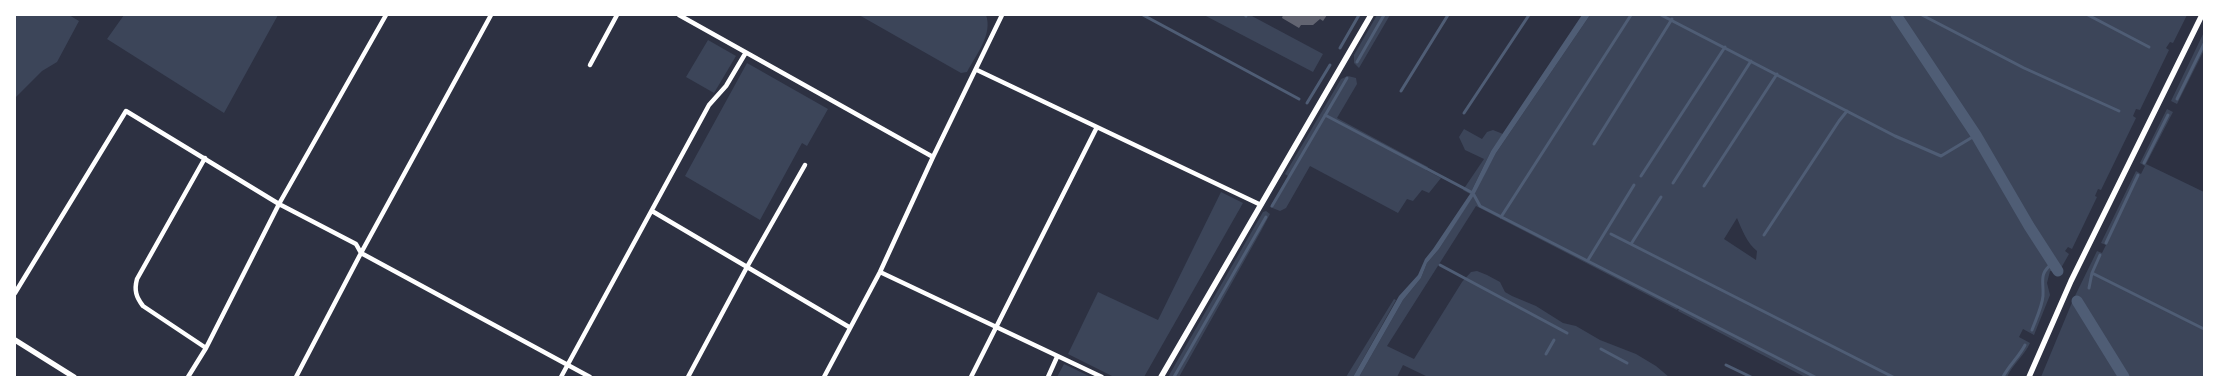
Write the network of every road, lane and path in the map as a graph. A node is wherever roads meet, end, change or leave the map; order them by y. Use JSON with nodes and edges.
{"nodes":[{"id":1,"x":386,"y":15,"type":"edge"},
{"id":2,"x":491,"y":15,"type":"edge"},
{"id":3,"x":617,"y":15,"type":"edge"},
{"id":4,"x":679,"y":15,"type":"edge"},
{"id":5,"x":1002,"y":15,"type":"edge"},
{"id":6,"x":1371,"y":15,"type":"edge"},
{"id":7,"x":2202,"y":15,"type":"edge"},
{"id":8,"x":745,"y":54,"type":"junction"},
{"id":9,"x":590,"y":65,"type":"dead end"},
{"id":10,"x":977,"y":70,"type":"junction"},
{"id":11,"x":1097,"y":127,"type":"junction"},
{"id":12,"x":932,"y":157,"type":"junction"},
{"id":13,"x":205,"y":158,"type":"junction"},
{"id":14,"x":804,"y":165,"type":"dead end"},
{"id":15,"x":279,"y":204,"type":"junction"},
{"id":16,"x":1261,"y":205,"type":"junction"},
{"id":17,"x":652,"y":211,"type":"junction"},
{"id":18,"x":361,"y":253,"type":"junction"},
{"id":19,"x":747,"y":267,"type":"junction"},
{"id":20,"x":880,"y":272,"type":"junction"},
{"id":21,"x":15,"y":293,"type":"edge"},
{"id":22,"x":849,"y":327,"type":"junction"},
{"id":23,"x":996,"y":327,"type":"junction"},
{"id":24,"x":15,"y":340,"type":"edge"},
{"id":25,"x":206,"y":348,"type":"junction"},
{"id":26,"x":1058,"y":357,"type":"junction"},
{"id":27,"x":567,"y":366,"type":"junction"},
{"id":28,"x":74,"y":377,"type":"edge"},
{"id":29,"x":188,"y":377,"type":"edge"},
{"id":30,"x":296,"y":377,"type":"edge"},
{"id":31,"x":561,"y":377,"type":"edge"},
{"id":32,"x":590,"y":377,"type":"edge"},
{"id":33,"x":688,"y":377,"type":"edge"},
{"id":34,"x":824,"y":377,"type":"edge"},
{"id":35,"x":971,"y":377,"type":"edge"},
{"id":36,"x":1048,"y":377,"type":"edge"},
{"id":37,"x":1102,"y":377,"type":"edge"},
{"id":38,"x":1161,"y":377,"type":"edge"},
{"id":39,"x":2029,"y":377,"type":"edge"}],
"edges":[{"from":1,"to":15,"type":"street"},
{"from":2,"to":18,"type":"street"},
{"from":3,"to":9,"type":"street"},
{"from":4,"to":8,"type":"street"},
{"from":5,"to":10,"type":"street"},
{"from":6,"to":16,"type":"street"},
{"from":7,"to":39,"type":"street"},
{"from":8,"to":12,"type":"street"},
{"from":8,"to":17,"type":"street"},
{"from":10,"to":11,"type":"street"},
{"from":10,"to":12,"type":"street"},
{"from":11,"to":16,"type":"street"},
{"from":11,"to":23,"type":"street"},
{"from":12,"to":20,"type":"street"},
{"from":13,"to":15,"type":"street"},
{"from":13,"to":21,"type":"street"},
{"from":13,"to":25,"type":"street"},
{"from":14,"to":19,"type":"street"},
{"from":15,"to":18,"type":"street"},
{"from":15,"to":25,"type":"street"},
{"from":16,"to":38,"type":"street"},
{"from":17,"to":19,"type":"street"},
{"from":17,"to":27,"type":"street"},
{"from":18,"to":27,"type":"street"},
{"from":18,"to":30,"type":"street"},
{"from":19,"to":22,"type":"street"},
{"from":19,"to":33,"type":"street"},
{"from":20,"to":22,"type":"street"},
{"from":20,"to":23,"type":"street"},
{"from":22,"to":34,"type":"street"},
{"from":23,"to":26,"type":"street"},
{"from":23,"to":35,"type":"street"},
{"from":24,"to":28,"type":"street"},
{"from":25,"to":29,"type":"street"},
{"from":26,"to":36,"type":"street"},
{"from":26,"to":37,"type":"street"},
{"from":27,"to":31,"type":"street"},
{"from":27,"to":32,"type":"street"}]}
